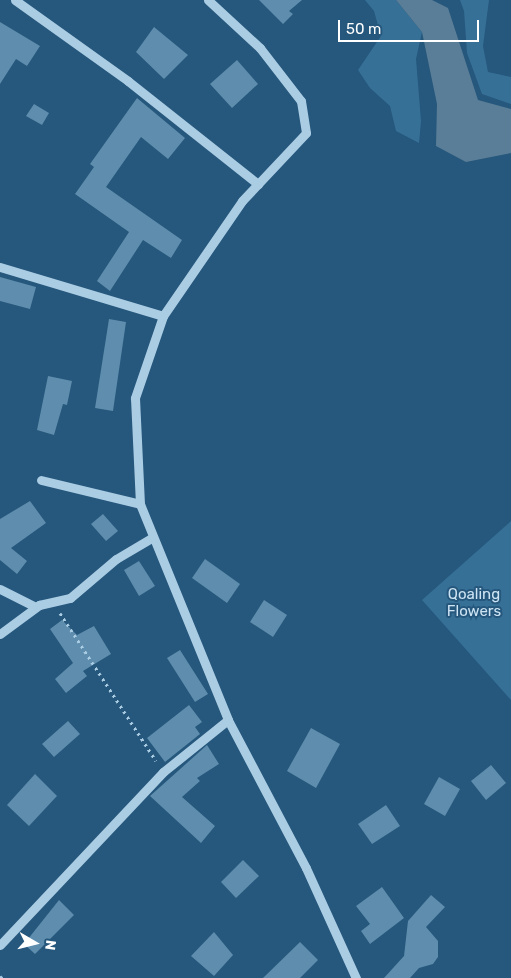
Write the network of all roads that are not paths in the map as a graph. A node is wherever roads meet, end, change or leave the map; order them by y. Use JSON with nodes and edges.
{"nodes":[{"id":1,"x":15,"y":0,"type":"edge"},
{"id":2,"x":208,"y":0,"type":"edge"},
{"id":3,"x":258,"y":184,"type":"junction"},
{"id":4,"x":0,"y":266,"type":"edge"},
{"id":5,"x":163,"y":316,"type":"junction"},
{"id":6,"x":41,"y":480,"type":"dead end"},
{"id":7,"x":140,"y":504,"type":"junction"},
{"id":8,"x":153,"y":537,"type":"junction"},
{"id":9,"x":0,"y":589,"type":"edge"},
{"id":10,"x":38,"y":606,"type":"junction"},
{"id":11,"x":0,"y":634,"type":"edge"},
{"id":12,"x":228,"y":720,"type":"junction"},
{"id":13,"x":0,"y":945,"type":"edge"},
{"id":14,"x":356,"y":978,"type":"edge"}],
"edges":[{"from":1,"to":3,"type":"street"},
{"from":2,"to":3,"type":"street"},
{"from":3,"to":5,"type":"street"},
{"from":4,"to":5,"type":"street"},
{"from":5,"to":7,"type":"street"},
{"from":6,"to":7,"type":"street"},
{"from":7,"to":8,"type":"street"},
{"from":8,"to":10,"type":"street"},
{"from":8,"to":12,"type":"street"},
{"from":9,"to":10,"type":"street"},
{"from":10,"to":11,"type":"street"},
{"from":12,"to":13,"type":"street"},
{"from":12,"to":14,"type":"street"}]}
